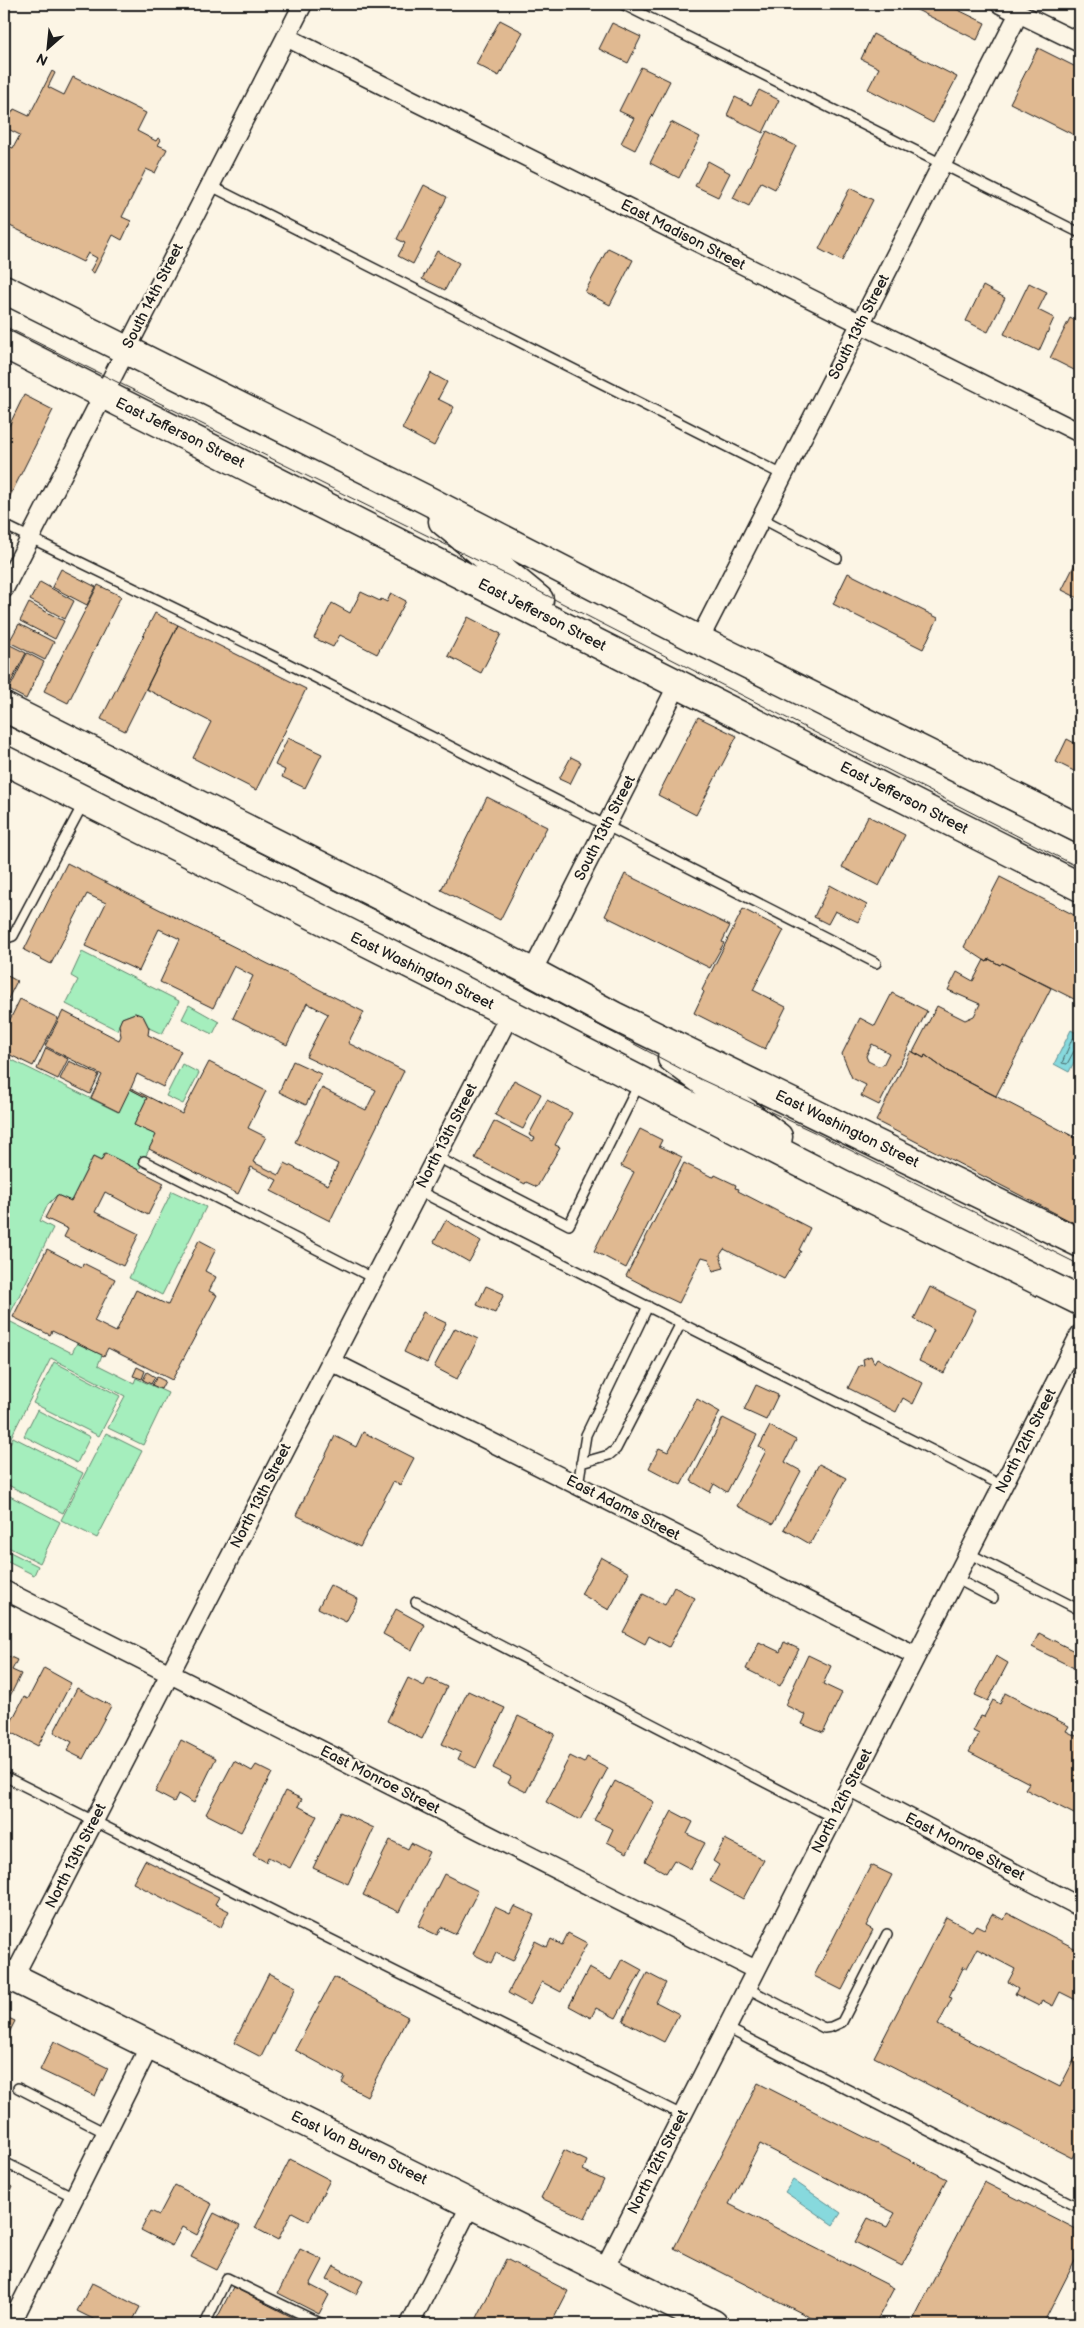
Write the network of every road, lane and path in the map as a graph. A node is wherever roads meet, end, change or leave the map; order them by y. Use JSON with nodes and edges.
{"nodes":[{"id":1,"x":303,"y":4,"type":"edge"},
{"id":2,"x":622,"y":4,"type":"edge"},
{"id":3,"x":1000,"y":4,"type":"edge"},
{"id":4,"x":1022,"y":9,"type":"edge"},
{"id":5,"x":286,"y":37,"type":"junction"},
{"id":6,"x":1080,"y":42,"type":"edge"},
{"id":7,"x":942,"y":165,"type":"junction"},
{"id":8,"x":210,"y":185,"type":"junction"},
{"id":9,"x":1080,"y":233,"type":"edge"},
{"id":10,"x":4,"y":289,"type":"edge"},
{"id":11,"x":861,"y":324,"type":"junction"},
{"id":12,"x":4,"y":344,"type":"edge"},
{"id":13,"x":125,"y":350,"type":"junction"},
{"id":14,"x":103,"y":395,"type":"junction"},
{"id":15,"x":1080,"y":433,"type":"edge"},
{"id":16,"x":783,"y":476,"type":"junction"},
{"id":17,"x":402,"y":488,"type":"junction"},
{"id":18,"x":762,"y":518,"type":"junction"},
{"id":19,"x":4,"y":526,"type":"edge"},
{"id":20,"x":29,"y":539,"type":"junction"},
{"id":21,"x":837,"y":558,"type":"dead end"},
{"id":22,"x":4,"y":589,"type":"edge"},
{"id":23,"x":583,"y":636,"type":"junction"},
{"id":24,"x":699,"y":640,"type":"junction"},
{"id":25,"x":678,"y":684,"type":"junction"},
{"id":26,"x":4,"y":707,"type":"edge"},
{"id":27,"x":4,"y":760,"type":"edge"},
{"id":28,"x":84,"y":801,"type":"junction"},
{"id":29,"x":606,"y":826,"type":"junction"},
{"id":30,"x":1080,"y":829,"type":"edge"},
{"id":31,"x":1080,"y":887,"type":"edge"},
{"id":32,"x":4,"y":938,"type":"edge"},
{"id":33,"x":876,"y":963,"type":"dead end"},
{"id":34,"x":532,"y":972,"type":"junction"},
{"id":35,"x":510,"y":1014,"type":"junction"},
{"id":36,"x":614,"y":1016,"type":"junction"},
{"id":37,"x":640,"y":1081,"type":"junction"},
{"id":38,"x":437,"y":1157,"type":"junction"},
{"id":39,"x":144,"y":1161,"type":"dead end"},
{"id":40,"x":840,"y":1183,"type":"junction"},
{"id":41,"x":419,"y":1191,"type":"junction"},
{"id":42,"x":1080,"y":1243,"type":"edge"},
{"id":43,"x":373,"y":1278,"type":"junction"},
{"id":44,"x":1080,"y":1300,"type":"edge"},
{"id":45,"x":648,"y":1306,"type":"junction"},
{"id":46,"x":681,"y":1323,"type":"junction"},
{"id":47,"x":1080,"y":1334,"type":"edge"},
{"id":48,"x":330,"y":1361,"type":"junction"},
{"id":49,"x":581,"y":1463,"type":"junction"},
{"id":50,"x":578,"y":1485,"type":"junction"},
{"id":51,"x":1003,"y":1486,"type":"junction"},
{"id":52,"x":968,"y":1553,"type":"junction"},
{"id":53,"x":955,"y":1578,"type":"junction"},
{"id":54,"x":4,"y":1590,"type":"edge"},
{"id":55,"x":993,"y":1598,"type":"dead end"},
{"id":56,"x":416,"y":1602,"type":"dead end"},
{"id":57,"x":1080,"y":1610,"type":"edge"},
{"id":58,"x":915,"y":1655,"type":"junction"},
{"id":59,"x":170,"y":1673,"type":"junction"},
{"id":60,"x":4,"y":1776,"type":"edge"},
{"id":61,"x":850,"y":1787,"type":"junction"},
{"id":62,"x":834,"y":1818,"type":"junction"},
{"id":63,"x":93,"y":1822,"type":"junction"},
{"id":64,"x":1080,"y":1907,"type":"edge"},
{"id":65,"x":887,"y":1934,"type":"dead end"},
{"id":66,"x":756,"y":1970,"type":"junction"},
{"id":67,"x":8,"y":1976,"type":"edge"},
{"id":68,"x":747,"y":1988,"type":"junction"},
{"id":69,"x":726,"y":2028,"type":"junction"},
{"id":70,"x":150,"y":2045,"type":"junction"},
{"id":71,"x":18,"y":2088,"type":"dead end"},
{"id":72,"x":682,"y":2115,"type":"junction"},
{"id":73,"x":106,"y":2133,"type":"junction"},
{"id":74,"x":4,"y":2162,"type":"edge"},
{"id":75,"x":74,"y":2196,"type":"junction"},
{"id":76,"x":471,"y":2204,"type":"junction"},
{"id":77,"x":1080,"y":2208,"type":"edge"},
{"id":78,"x":604,"y":2269,"type":"junction"},
{"id":79,"x":11,"y":2324,"type":"edge"},
{"id":80,"x":205,"y":2324,"type":"edge"},
{"id":81,"x":322,"y":2324,"type":"edge"},
{"id":82,"x":410,"y":2324,"type":"edge"},
{"id":83,"x":713,"y":2324,"type":"edge"}],
"edges":[{"from":1,"to":5,"type":"street","name":"South 14th Street"},
{"from":2,"to":7,"type":"lane"},
{"from":3,"to":4,"type":"street"},
{"from":4,"to":6,"type":"street"},
{"from":4,"to":7,"type":"street","name":"South 13th Street"},
{"from":5,"to":8,"type":"street","name":"South 14th Street"},
{"from":5,"to":11,"type":"street","name":"East Madison Street"},
{"from":7,"to":9,"type":"lane"},
{"from":7,"to":11,"type":"street","name":"South 13th Street"},
{"from":8,"to":13,"type":"street","name":"South 14th Street"},
{"from":8,"to":16,"type":"lane"},
{"from":10,"to":13,"type":"main road"},
{"from":11,"to":15,"type":"street","name":"East Madison Street"},
{"from":11,"to":16,"type":"street","name":"South 13th Street"},
{"from":12,"to":14,"type":"main road","name":"East Jefferson Street"},
{"from":13,"to":14,"type":"street","name":"South 14th Street"},
{"from":13,"to":17,"type":"main road"},
{"from":14,"to":20,"type":"street","name":"South 14th Street"},
{"from":14,"to":23,"type":"main road","name":"East Jefferson Street"},
{"from":16,"to":18,"type":"street","name":"South 13th Street"},
{"from":17,"to":23,"type":"main road"},
{"from":17,"to":24,"type":"main road"},
{"from":18,"to":21,"type":"lane"},
{"from":18,"to":24,"type":"street","name":"South 13th Street"},
{"from":19,"to":20,"type":"lane"},
{"from":20,"to":22,"type":"street","name":"South 14th Street"},
{"from":20,"to":29,"type":"lane"},
{"from":23,"to":25,"type":"main road","name":"East Jefferson Street"},
{"from":24,"to":30,"type":"main road"},
{"from":25,"to":29,"type":"street","name":"South 13th Street"},
{"from":25,"to":31,"type":"main road","name":"East Jefferson Street"},
{"from":26,"to":34,"type":"main road","name":"East Washington Street"},
{"from":27,"to":28,"type":"main road","name":"East Washington Street"},
{"from":28,"to":32,"type":"lane"},
{"from":28,"to":35,"type":"main road","name":"East Washington Street"},
{"from":29,"to":33,"type":"lane"},
{"from":29,"to":34,"type":"street","name":"South 13th Street"},
{"from":34,"to":36,"type":"main road","name":"East Washington Street"},
{"from":35,"to":37,"type":"main road","name":"East Washington Street"},
{"from":35,"to":38,"type":"street","name":"North 13th Street"},
{"from":36,"to":40,"type":"main road","name":"East Washington Street"},
{"from":36,"to":42,"type":"main road","name":"East Washington Street"},
{"from":37,"to":38,"type":"lane"},
{"from":37,"to":40,"type":"main road","name":"East Washington Street"},
{"from":38,"to":41,"type":"street","name":"North 13th Street"},
{"from":39,"to":43,"type":"lane"},
{"from":40,"to":44,"type":"main road","name":"East Washington Street"},
{"from":41,"to":43,"type":"street","name":"North 13th Street"},
{"from":41,"to":45,"type":"lane"},
{"from":43,"to":48,"type":"street","name":"North 13th Street"},
{"from":45,"to":46,"type":"lane"},
{"from":45,"to":49,"type":"lane"},
{"from":46,"to":49,"type":"lane"},
{"from":46,"to":51,"type":"lane"},
{"from":47,"to":51,"type":"street","name":"North 12th Street"},
{"from":48,"to":50,"type":"street","name":"East Adams Street"},
{"from":48,"to":59,"type":"street","name":"North 13th Street"},
{"from":49,"to":50,"type":"lane"},
{"from":50,"to":58,"type":"street","name":"East Adams Street"},
{"from":51,"to":52,"type":"street","name":"North 12th Street"},
{"from":52,"to":53,"type":"street","name":"North 12th Street"},
{"from":52,"to":57,"type":"lane"},
{"from":53,"to":55,"type":"lane"},
{"from":53,"to":58,"type":"street","name":"North 12th Street"},
{"from":54,"to":59,"type":"street","name":"East Monroe Street"},
{"from":56,"to":62,"type":"lane"},
{"from":58,"to":61,"type":"street","name":"North 12th Street"},
{"from":59,"to":63,"type":"street","name":"North 13th Street"},
{"from":59,"to":66,"type":"street","name":"East Monroe Street"},
{"from":60,"to":63,"type":"lane"},
{"from":61,"to":62,"type":"street","name":"North 12th Street"},
{"from":61,"to":64,"type":"street","name":"East Monroe Street"},
{"from":62,"to":66,"type":"street","name":"North 12th Street"},
{"from":63,"to":67,"type":"street","name":"North 13th Street"},
{"from":63,"to":72,"type":"lane"},
{"from":65,"to":68,"type":"lane"},
{"from":66,"to":68,"type":"street","name":"North 12th Street"},
{"from":67,"to":70,"type":"main road","name":"East Van Buren Street"},
{"from":68,"to":69,"type":"street","name":"North 12th Street"},
{"from":69,"to":72,"type":"street","name":"North 12th Street"},
{"from":69,"to":77,"type":"lane"},
{"from":70,"to":73,"type":"street"},
{"from":70,"to":76,"type":"main road","name":"East Van Buren Street"},
{"from":71,"to":73,"type":"lane"},
{"from":72,"to":78,"type":"street","name":"North 12th Street"},
{"from":73,"to":75,"type":"street"},
{"from":74,"to":75,"type":"lane"},
{"from":75,"to":79,"type":"street"},
{"from":76,"to":78,"type":"main road","name":"East Van Buren Street"},
{"from":76,"to":82,"type":"street"},
{"from":78,"to":83,"type":"main road","name":"East Van Buren Street"},
{"from":80,"to":81,"type":"lane"}]}
